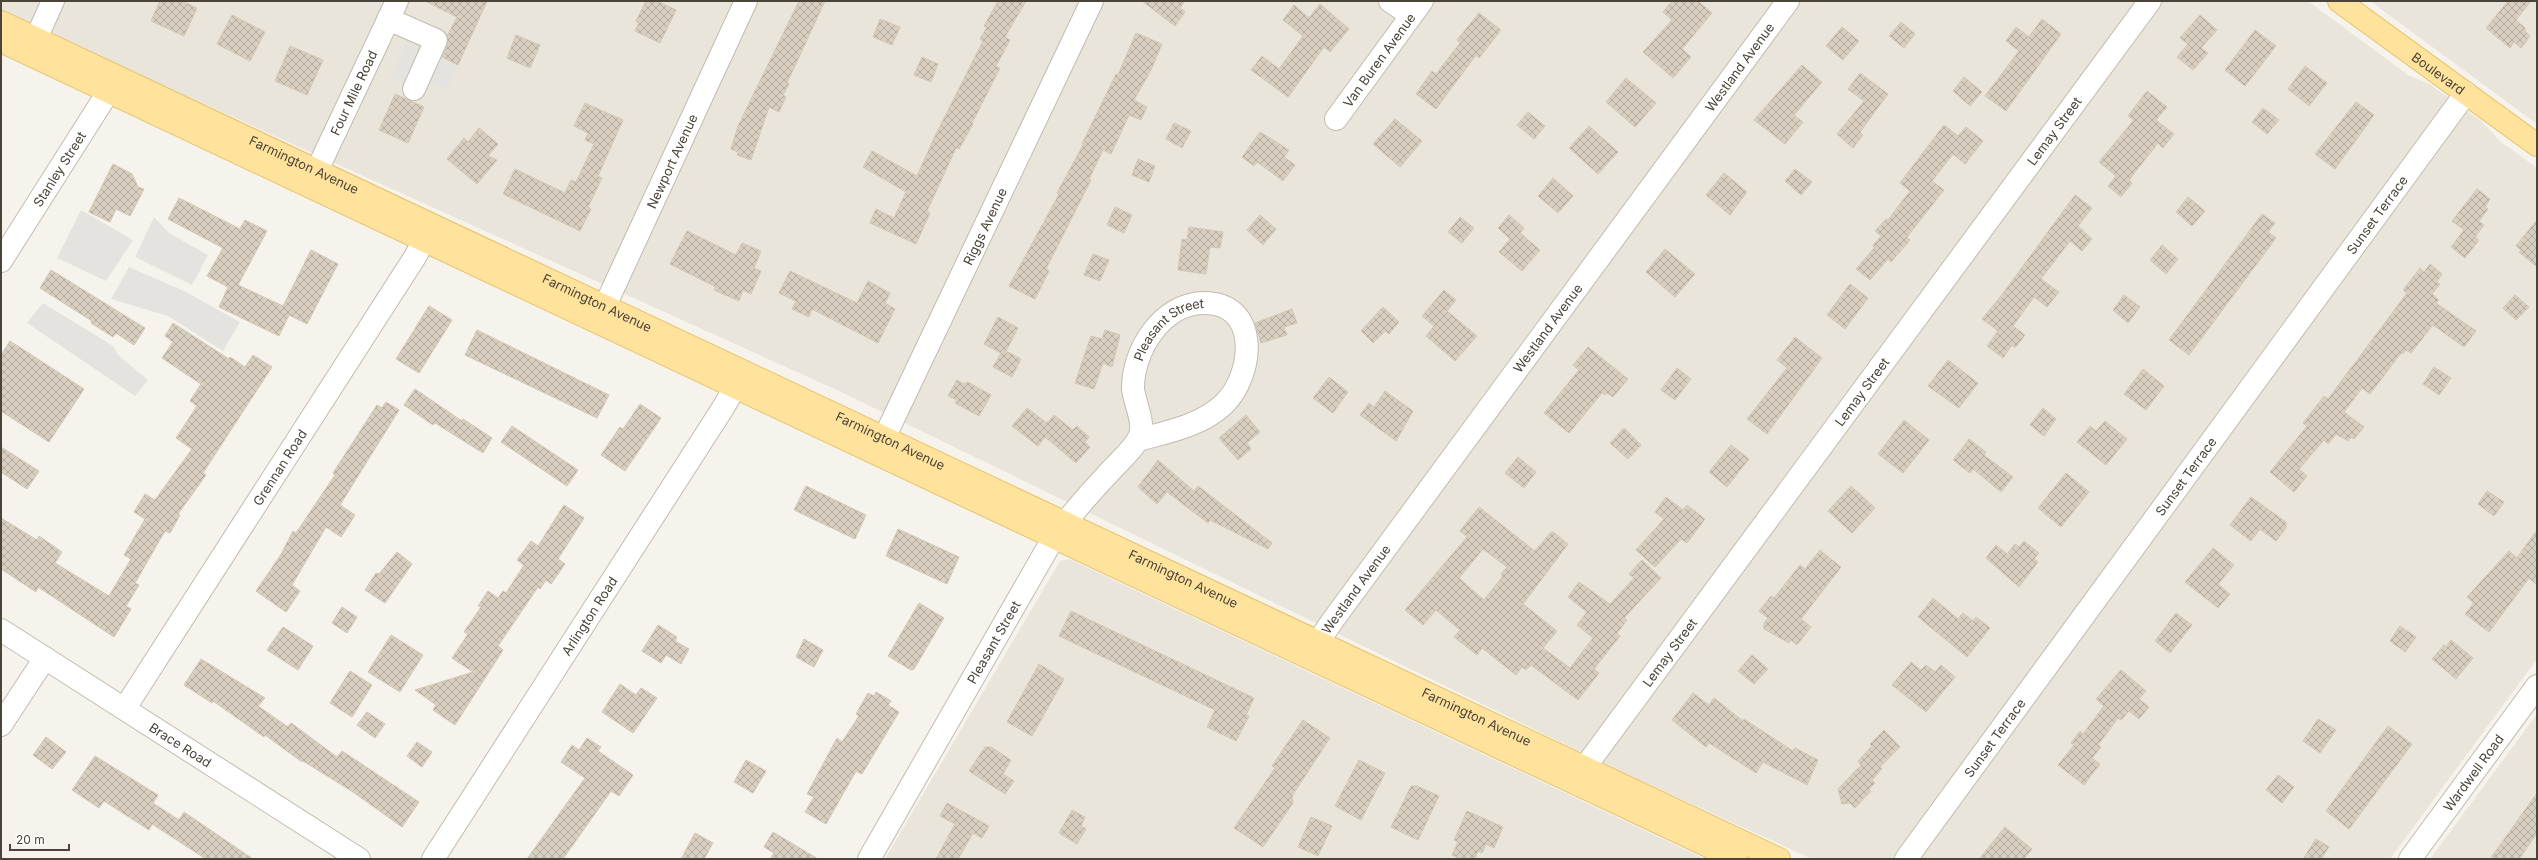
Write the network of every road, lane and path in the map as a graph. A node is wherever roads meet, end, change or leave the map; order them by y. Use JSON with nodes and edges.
{"nodes":[{"id":1,"x":53,"y":1,"type":"edge"},
{"id":2,"x":746,"y":1,"type":"edge"},
{"id":3,"x":1092,"y":1,"type":"edge"},
{"id":4,"x":1390,"y":1,"type":"edge"},
{"id":5,"x":1788,"y":1,"type":"edge"},
{"id":6,"x":2150,"y":1,"type":"edge"},
{"id":7,"x":2339,"y":1,"type":"edge"},
{"id":8,"x":1416,"y":8,"type":"edge"},
{"id":9,"x":393,"y":10,"type":"edge"},
{"id":10,"x":1,"y":22,"type":"edge"},
{"id":11,"x":1,"y":41,"type":"edge"},
{"id":12,"x":33,"y":46,"type":"junction"},
{"id":13,"x":113,"y":85,"type":"junction"},
{"id":14,"x":414,"y":89,"type":"dead end"},
{"id":15,"x":2466,"y":94,"type":"junction"},
{"id":16,"x":1336,"y":119,"type":"dead end"},
{"id":17,"x":2537,"y":146,"type":"edge"},
{"id":18,"x":313,"y":178,"type":"junction"},
{"id":19,"x":429,"y":233,"type":"junction"},
{"id":20,"x":1,"y":261,"type":"edge"},
{"id":21,"x":602,"y":314,"type":"junction"},
{"id":22,"x":740,"y":379,"type":"junction"},
{"id":23,"x":1138,"y":440,"type":"junction"},
{"id":24,"x":880,"y":446,"type":"junction"},
{"id":25,"x":1059,"y":530,"type":"junction"},
{"id":26,"x":1,"y":630,"type":"edge"},
{"id":27,"x":1313,"y":650,"type":"junction"},
{"id":28,"x":45,"y":658,"type":"junction"},
{"id":29,"x":2537,"y":686,"type":"edge"},
{"id":30,"x":125,"y":708,"type":"junction"},
{"id":31,"x":1,"y":725,"type":"edge"},
{"id":32,"x":1579,"y":775,"type":"junction"},
{"id":33,"x":360,"y":859,"type":"edge"},
{"id":34,"x":433,"y":859,"type":"edge"},
{"id":35,"x":869,"y":859,"type":"edge"},
{"id":36,"x":1736,"y":859,"type":"edge"},
{"id":37,"x":1779,"y":859,"type":"edge"},
{"id":38,"x":1906,"y":859,"type":"edge"},
{"id":39,"x":2410,"y":859,"type":"edge"}],
"edges":[{"from":1,"to":12,"type":"street"},
{"from":2,"to":21,"type":"street","name":"Newport Avenue"},
{"from":3,"to":24,"type":"street","name":"Riggs Avenue"},
{"from":4,"to":8,"type":"street"},
{"from":5,"to":27,"type":"street","name":"Westland Avenue"},
{"from":6,"to":32,"type":"street","name":"Lemay Street"},
{"from":7,"to":15,"type":"main road","name":"Boulevard"},
{"from":8,"to":16,"type":"street","name":"Van Buren Avenue"},
{"from":9,"to":14,"type":"street"},
{"from":9,"to":18,"type":"street","name":"Four Mile Road"},
{"from":10,"to":12,"type":"main road","name":"Farmington Avenue"},
{"from":11,"to":12,"type":"main road","name":"Farmington Avenue"},
{"from":12,"to":13,"type":"main road","name":"Farmington Avenue"},
{"from":13,"to":18,"type":"main road","name":"Farmington Avenue"},
{"from":13,"to":20,"type":"street","name":"Stanley Street"},
{"from":15,"to":17,"type":"main road","name":"Boulevard"},
{"from":15,"to":38,"type":"street","name":"Sunset Terrace"},
{"from":18,"to":19,"type":"main road","name":"Farmington Avenue"},
{"from":19,"to":21,"type":"main road","name":"Farmington Avenue"},
{"from":19,"to":30,"type":"street","name":"Grennan Road"},
{"from":21,"to":22,"type":"main road","name":"Farmington Avenue"},
{"from":22,"to":24,"type":"main road","name":"Farmington Avenue"},
{"from":22,"to":34,"type":"street","name":"Arlington Road"},
{"from":23,"to":23,"type":"street","name":"Pleasant Street"},
{"from":23,"to":25,"type":"street","name":"Pleasant Street"},
{"from":24,"to":25,"type":"main road","name":"Farmington Avenue"},
{"from":25,"to":27,"type":"main road","name":"Farmington Avenue"},
{"from":25,"to":35,"type":"street","name":"Pleasant Street"},
{"from":26,"to":28,"type":"street","name":"Brace Road"},
{"from":27,"to":32,"type":"main road","name":"Farmington Avenue"},
{"from":28,"to":30,"type":"street","name":"Brace Road"},
{"from":28,"to":31,"type":"street"},
{"from":29,"to":39,"type":"street","name":"Wardwell Road"},
{"from":30,"to":33,"type":"street","name":"Brace Road"},
{"from":32,"to":36,"type":"main road","name":"Farmington Avenue"},
{"from":32,"to":37,"type":"main road","name":"Farmington Avenue"}]}
